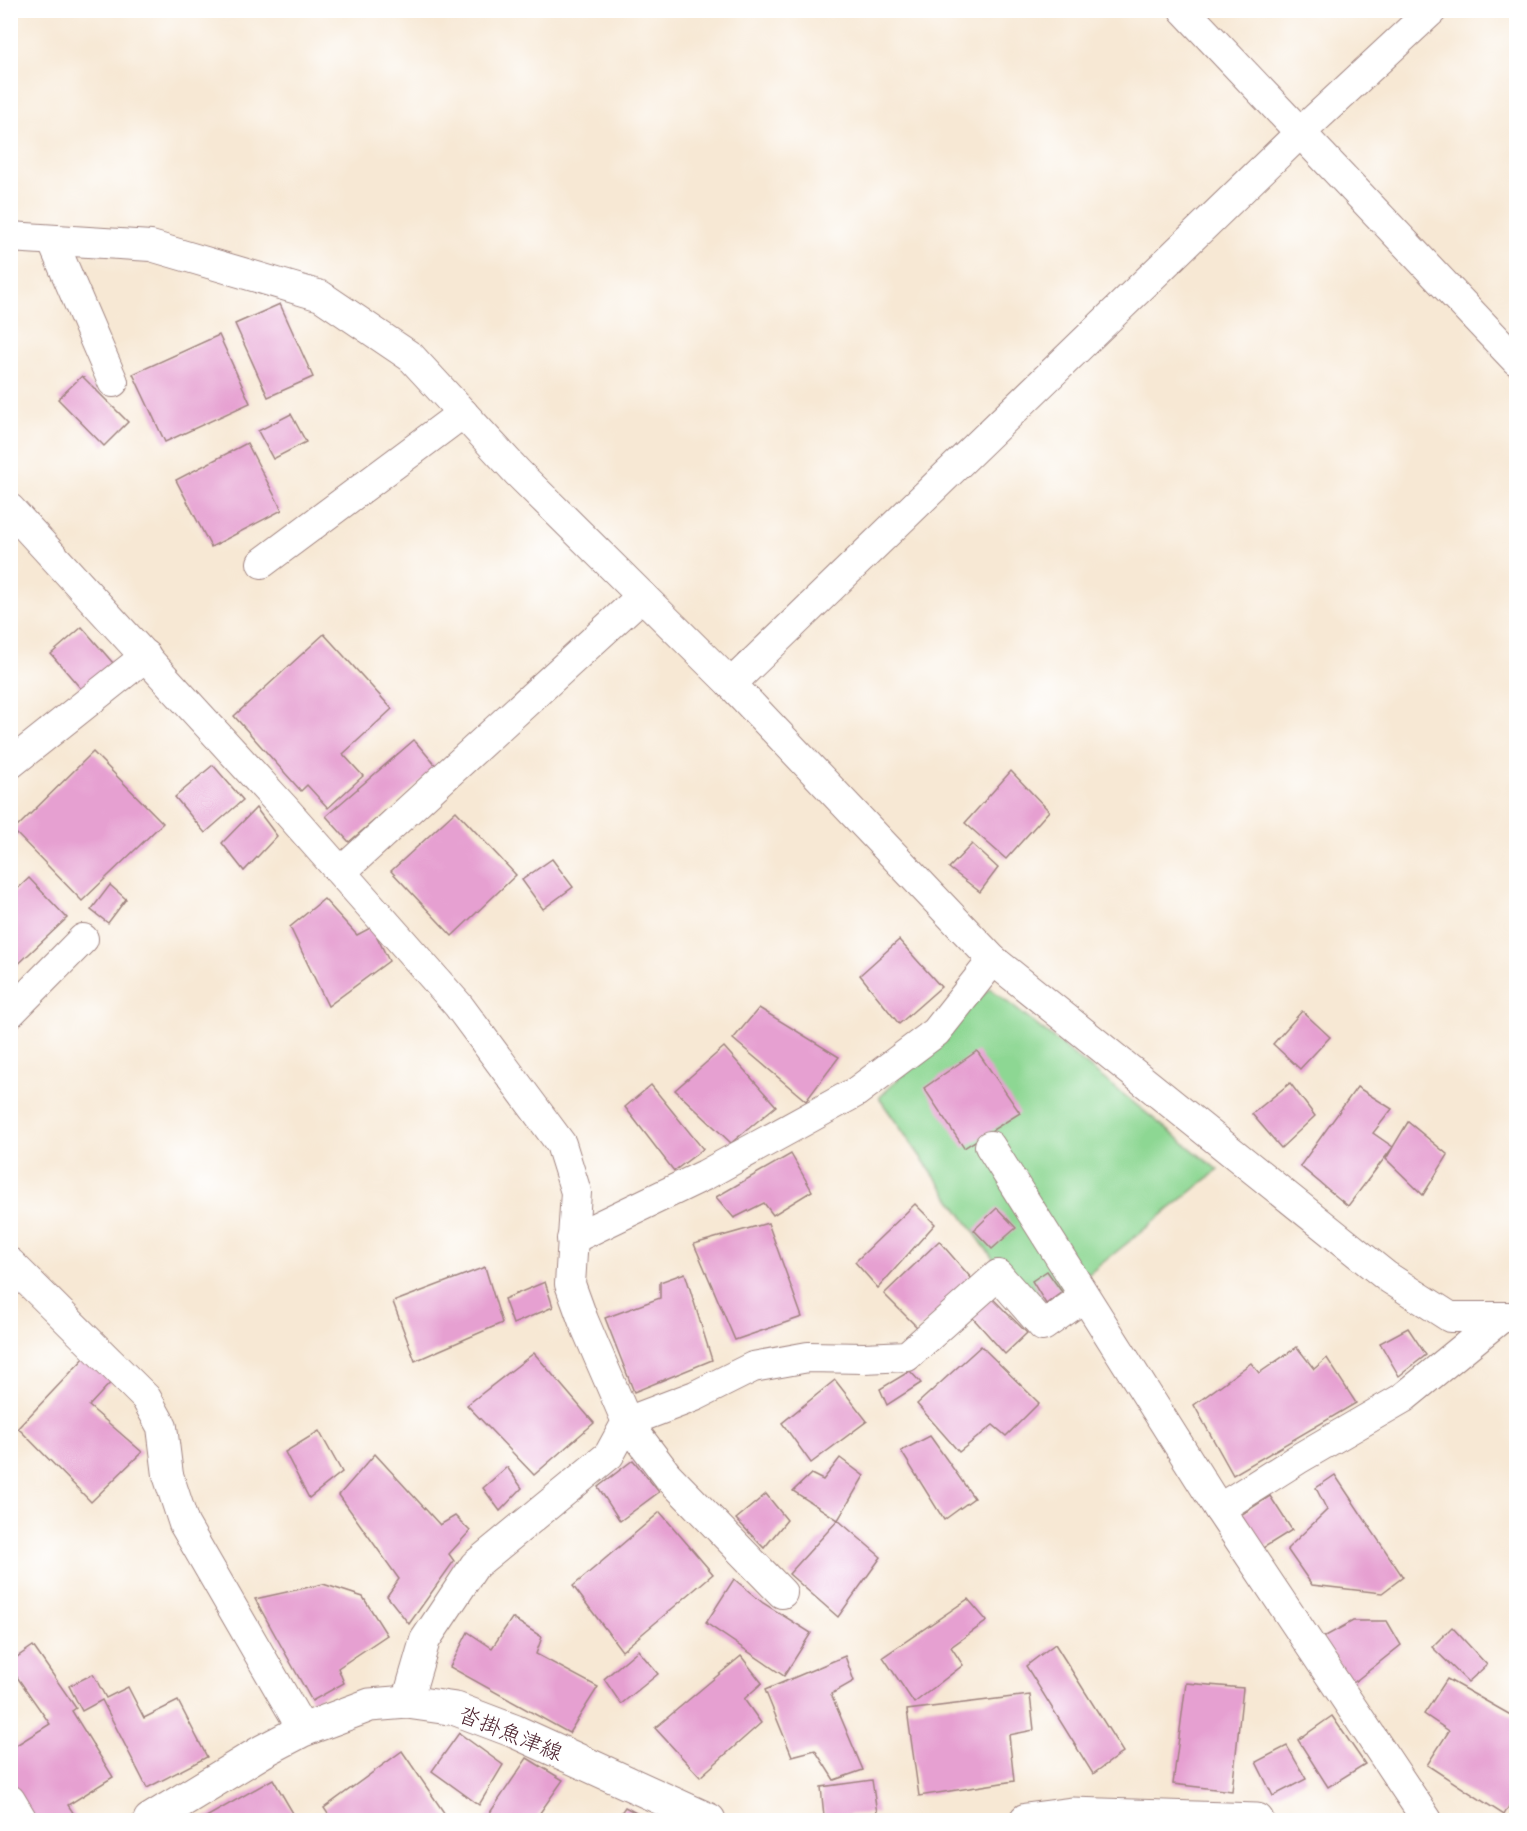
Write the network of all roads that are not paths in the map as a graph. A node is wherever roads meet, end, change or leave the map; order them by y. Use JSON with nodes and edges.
{"nodes":[{"id":1,"x":1184,"y":10,"type":"edge"},
{"id":2,"x":1432,"y":10,"type":"edge"},
{"id":3,"x":1300,"y":133,"type":"junction"},
{"id":4,"x":10,"y":237,"type":"edge"},
{"id":5,"x":51,"y":240,"type":"junction"},
{"id":6,"x":1516,"y":360,"type":"edge"},
{"id":7,"x":113,"y":382,"type":"dead end"},
{"id":8,"x":463,"y":413,"type":"junction"},
{"id":9,"x":10,"y":509,"type":"edge"},
{"id":10,"x":262,"y":563,"type":"dead end"},
{"id":11,"x":642,"y":596,"type":"junction"},
{"id":12,"x":146,"y":656,"type":"junction"},
{"id":13,"x":731,"y":684,"type":"junction"},
{"id":14,"x":10,"y":764,"type":"edge"},
{"id":15,"x":341,"y":872,"type":"junction"},
{"id":16,"x":83,"y":939,"type":"dead end"},
{"id":17,"x":993,"y":960,"type":"junction"},
{"id":18,"x":10,"y":1013,"type":"edge"},
{"id":19,"x":990,"y":1146,"type":"dead end"},
{"id":20,"x":572,"y":1239,"type":"junction"},
{"id":21,"x":10,"y":1263,"type":"edge"},
{"id":22,"x":1084,"y":1297,"type":"junction"},
{"id":23,"x":1509,"y":1317,"type":"edge"},
{"id":24,"x":627,"y":1422,"type":"junction"},
{"id":25,"x":1219,"y":1509,"type":"junction"},
{"id":26,"x":782,"y":1593,"type":"dead end"},
{"id":27,"x":408,"y":1702,"type":"junction"},
{"id":28,"x":303,"y":1730,"type":"junction"},
{"id":29,"x":10,"y":1800,"type":"edge"},
{"id":30,"x":22,"y":1821,"type":"edge"},
{"id":31,"x":150,"y":1821,"type":"edge"},
{"id":32,"x":709,"y":1821,"type":"edge"},
{"id":33,"x":1026,"y":1821,"type":"edge"},
{"id":34,"x":1257,"y":1821,"type":"edge"},
{"id":35,"x":1427,"y":1821,"type":"edge"}],
"edges":[{"from":1,"to":3,"type":"street"},
{"from":2,"to":3,"type":"street"},
{"from":3,"to":6,"type":"street"},
{"from":3,"to":13,"type":"street"},
{"from":4,"to":5,"type":"street"},
{"from":5,"to":7,"type":"street"},
{"from":5,"to":8,"type":"street"},
{"from":8,"to":10,"type":"street"},
{"from":8,"to":11,"type":"street"},
{"from":9,"to":12,"type":"street"},
{"from":11,"to":13,"type":"street"},
{"from":11,"to":15,"type":"street"},
{"from":12,"to":14,"type":"street"},
{"from":12,"to":15,"type":"street"},
{"from":13,"to":17,"type":"street"},
{"from":15,"to":20,"type":"street"},
{"from":16,"to":18,"type":"street"},
{"from":17,"to":20,"type":"street"},
{"from":17,"to":23,"type":"street"},
{"from":19,"to":22,"type":"street"},
{"from":20,"to":24,"type":"street"},
{"from":21,"to":28,"type":"street"},
{"from":22,"to":24,"type":"street"},
{"from":22,"to":25,"type":"street"},
{"from":23,"to":25,"type":"street"},
{"from":24,"to":26,"type":"street"},
{"from":24,"to":27,"type":"street"},
{"from":25,"to":35,"type":"street"},
{"from":27,"to":28,"type":"main road","name":"沓掛魚津線"},
{"from":27,"to":32,"type":"main road","name":"沓掛魚津線"},
{"from":28,"to":31,"type":"main road","name":"沓掛魚津線"},
{"from":29,"to":30,"type":"street"},
{"from":33,"to":34,"type":"main road"}]}
